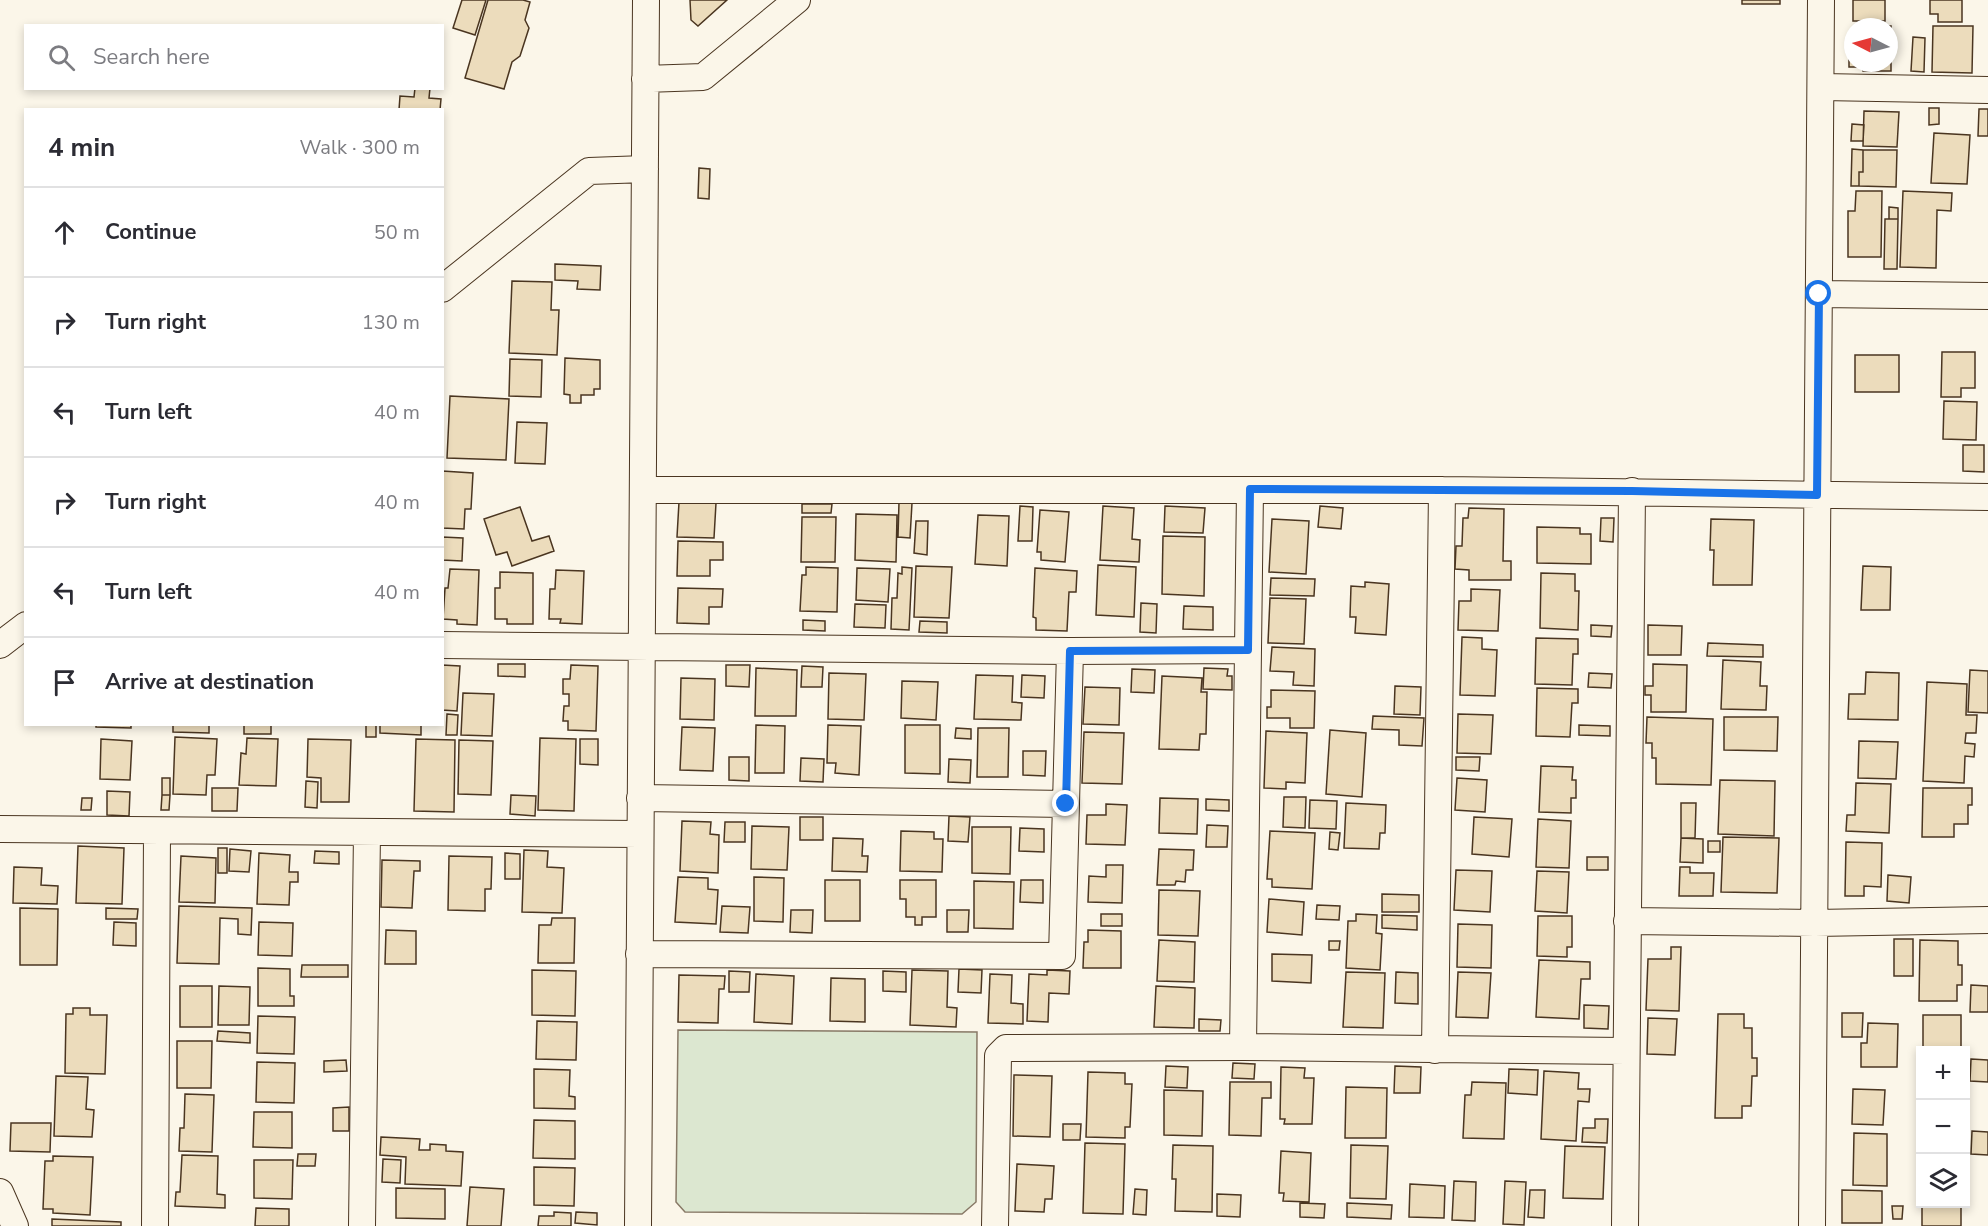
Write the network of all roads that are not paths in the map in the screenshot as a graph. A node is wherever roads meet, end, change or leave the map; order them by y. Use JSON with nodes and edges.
{"nodes":[{"id":1,"x":646,"y":0,"type":"edge"},
{"id":2,"x":797,"y":0,"type":"edge"},
{"id":3,"x":1821,"y":0,"type":"edge"},
{"id":4,"x":645,"y":79,"type":"junction"},
{"id":5,"x":1822,"y":87,"type":"junction"},
{"id":6,"x":1988,"y":90,"type":"edge"},
{"id":7,"x":645,"y":169,"type":"junction"},
{"id":8,"x":444,"y":287,"type":"edge"},
{"id":9,"x":1819,"y":294,"type":"junction"},
{"id":10,"x":1988,"y":296,"type":"edge"},
{"id":11,"x":1250,"y":489,"type":"junction"},
{"id":12,"x":643,"y":490,"type":"junction"},
{"id":13,"x":1442,"y":490,"type":"junction"},
{"id":14,"x":1632,"y":491,"type":"junction"},
{"id":15,"x":1817,"y":495,"type":"junction"},
{"id":16,"x":1988,"y":496,"type":"edge"},
{"id":17,"x":24,"y":627,"type":"edge"},
{"id":18,"x":0,"y":645,"type":"edge"},
{"id":19,"x":444,"y":645,"type":"edge"},
{"id":20,"x":641,"y":647,"type":"junction"},
{"id":21,"x":1248,"y":650,"type":"junction"},
{"id":22,"x":1070,"y":651,"type":"junction"},
{"id":23,"x":639,"y":798,"type":"junction"},
{"id":24,"x":1066,"y":804,"type":"junction"},
{"id":25,"x":0,"y":829,"type":"edge"},
{"id":26,"x":157,"y":831,"type":"junction"},
{"id":27,"x":367,"y":832,"type":"junction"},
{"id":28,"x":639,"y":834,"type":"junction"},
{"id":29,"x":1988,"y":920,"type":"edge"},
{"id":30,"x":1627,"y":921,"type":"junction"},
{"id":31,"x":1815,"y":923,"type":"junction"},
{"id":32,"x":639,"y":954,"type":"junction"},
{"id":33,"x":1243,"y":1047,"type":"junction"},
{"id":34,"x":1435,"y":1050,"type":"junction"},
{"id":35,"x":1626,"y":1051,"type":"junction"},
{"id":36,"x":0,"y":1192,"type":"edge"},
{"id":37,"x":15,"y":1226,"type":"edge"},
{"id":38,"x":155,"y":1226,"type":"edge"},
{"id":39,"x":362,"y":1226,"type":"edge"},
{"id":40,"x":638,"y":1226,"type":"edge"},
{"id":41,"x":995,"y":1226,"type":"edge"},
{"id":42,"x":1625,"y":1226,"type":"edge"},
{"id":43,"x":1812,"y":1226,"type":"edge"}],
"edges":[{"from":1,"to":4,"type":"street"},
{"from":2,"to":4,"type":"street"},
{"from":3,"to":5,"type":"street"},
{"from":4,"to":7,"type":"street"},
{"from":5,"to":6,"type":"street"},
{"from":5,"to":9,"type":"street"},
{"from":7,"to":8,"type":"street"},
{"from":7,"to":12,"type":"street"},
{"from":9,"to":10,"type":"street"},
{"from":9,"to":15,"type":"street"},
{"from":11,"to":12,"type":"street"},
{"from":11,"to":13,"type":"street"},
{"from":11,"to":21,"type":"street"},
{"from":12,"to":20,"type":"street"},
{"from":13,"to":14,"type":"street"},
{"from":13,"to":34,"type":"street"},
{"from":14,"to":15,"type":"street"},
{"from":14,"to":30,"type":"street"},
{"from":15,"to":16,"type":"street"},
{"from":15,"to":31,"type":"street"},
{"from":17,"to":18,"type":"street"},
{"from":19,"to":20,"type":"street"},
{"from":20,"to":22,"type":"street"},
{"from":20,"to":23,"type":"street"},
{"from":21,"to":22,"type":"street"},
{"from":21,"to":33,"type":"street"},
{"from":22,"to":24,"type":"street"},
{"from":23,"to":24,"type":"street"},
{"from":23,"to":28,"type":"street"},
{"from":24,"to":32,"type":"street"},
{"from":25,"to":26,"type":"street"},
{"from":26,"to":27,"type":"street"},
{"from":26,"to":38,"type":"street"},
{"from":27,"to":28,"type":"street"},
{"from":27,"to":39,"type":"street"},
{"from":28,"to":32,"type":"street"},
{"from":29,"to":31,"type":"street"},
{"from":30,"to":31,"type":"street"},
{"from":30,"to":35,"type":"street"},
{"from":31,"to":43,"type":"street"},
{"from":32,"to":40,"type":"street"},
{"from":33,"to":34,"type":"street"},
{"from":33,"to":41,"type":"street"},
{"from":34,"to":35,"type":"street"},
{"from":35,"to":42,"type":"street"},
{"from":36,"to":37,"type":"street"}]}
